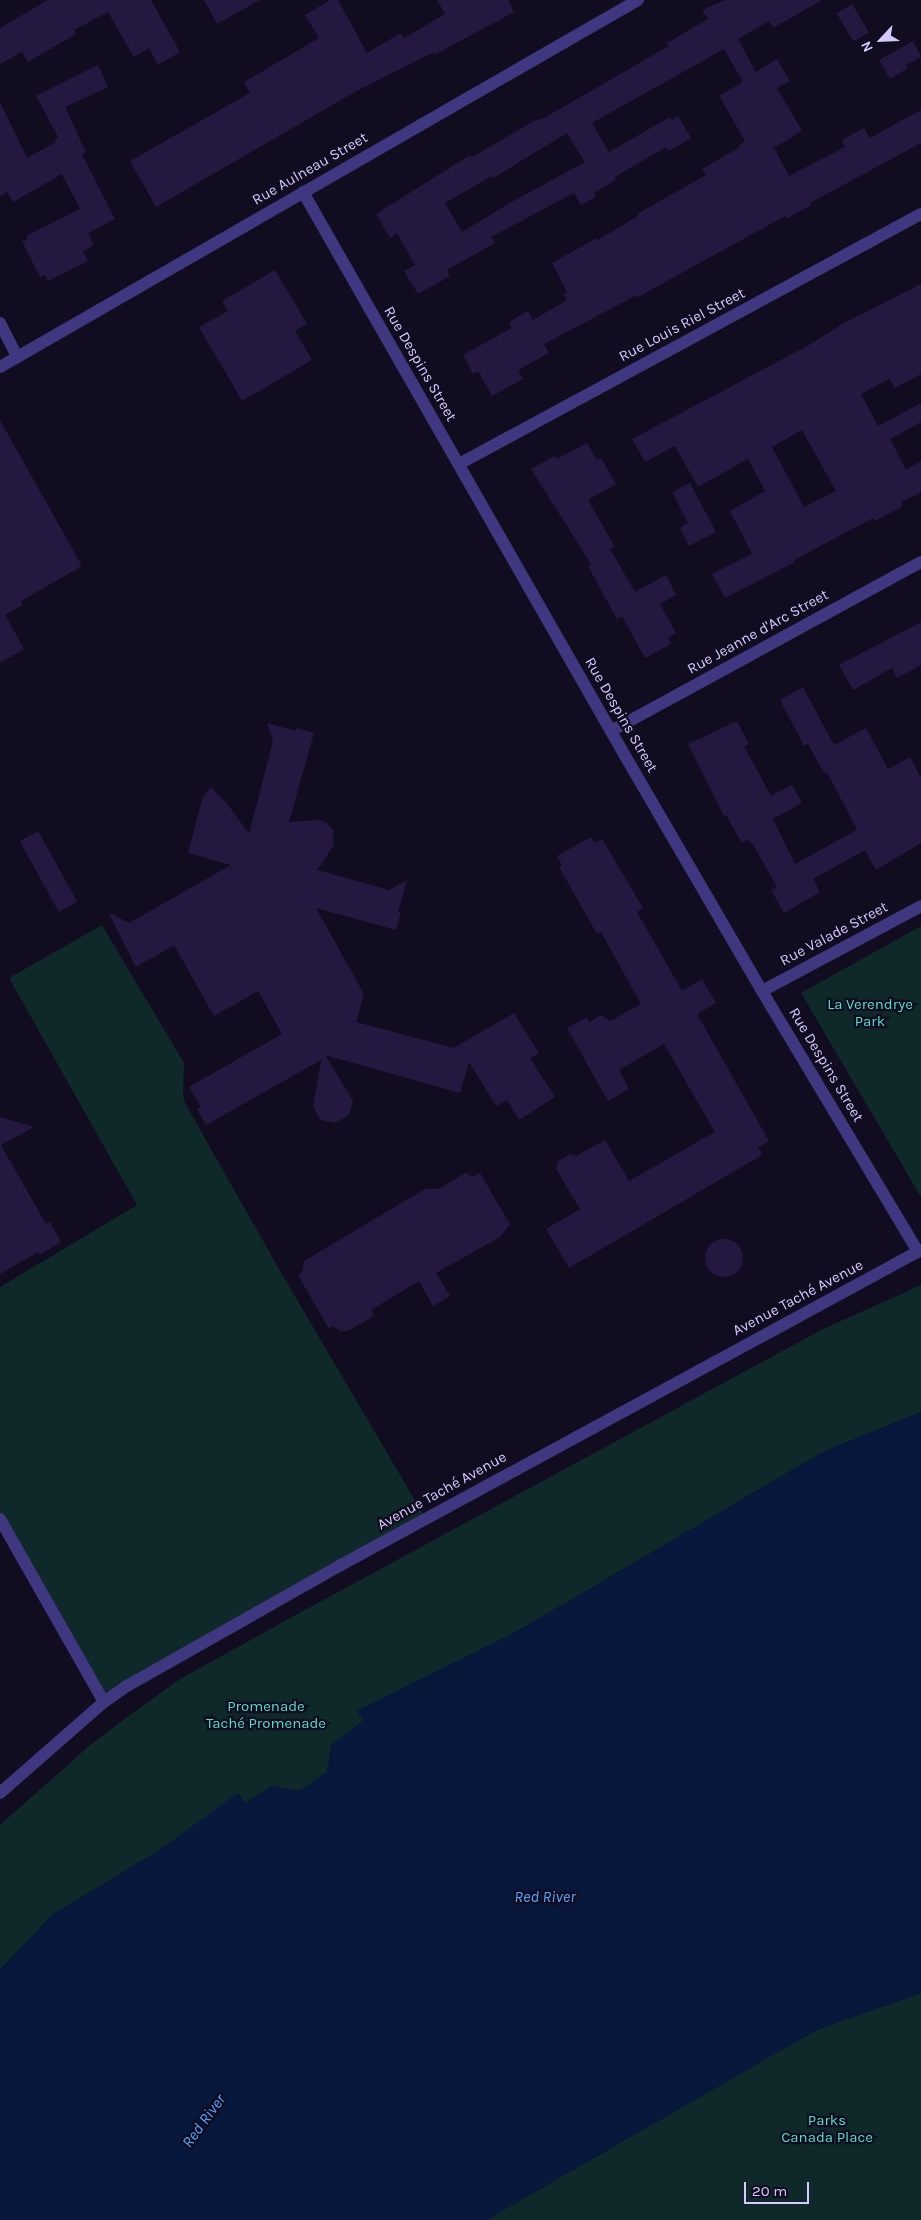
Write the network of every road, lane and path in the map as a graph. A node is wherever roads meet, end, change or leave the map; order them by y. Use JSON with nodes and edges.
{"nodes":[{"id":1,"x":638,"y":0,"type":"edge"},
{"id":2,"x":303,"y":192,"type":"junction"},
{"id":3,"x":921,"y":214,"type":"edge"},
{"id":4,"x":0,"y":323,"type":"edge"},
{"id":5,"x":17,"y":357,"type":"junction"},
{"id":6,"x":0,"y":366,"type":"edge"},
{"id":7,"x":459,"y":464,"type":"junction"},
{"id":8,"x":921,"y":562,"type":"edge"},
{"id":9,"x":611,"y":731,"type":"junction"},
{"id":10,"x":921,"y":906,"type":"edge"},
{"id":11,"x":762,"y":991,"type":"junction"},
{"id":12,"x":920,"y":1251,"type":"edge"},
{"id":13,"x":0,"y":1519,"type":"edge"},
{"id":14,"x":104,"y":1702,"type":"junction"},
{"id":15,"x":0,"y":1793,"type":"edge"}],
"edges":[{"from":1,"to":2,"type":"street","name":"Rue Aulneau Street"},
{"from":2,"to":5,"type":"street","name":"Rue Aulneau Street"},
{"from":2,"to":7,"type":"street","name":"Rue Despins Street"},
{"from":3,"to":7,"type":"street","name":"Rue Louis Riel Street"},
{"from":4,"to":5,"type":"street"},
{"from":5,"to":6,"type":"street","name":"Rue Aulneau Street"},
{"from":7,"to":9,"type":"street","name":"Rue Despins Street"},
{"from":8,"to":9,"type":"street","name":"Rue Jeanne d'Arc Street"},
{"from":9,"to":11,"type":"street","name":"Rue Despins Street"},
{"from":10,"to":11,"type":"street","name":"Rue Valade Street"},
{"from":11,"to":12,"type":"street","name":"Rue Despins Street"},
{"from":12,"to":14,"type":"street","name":"Avenue Taché Avenue"},
{"from":13,"to":14,"type":"street"},
{"from":14,"to":15,"type":"street","name":"Avenue Taché Avenue"}]}
